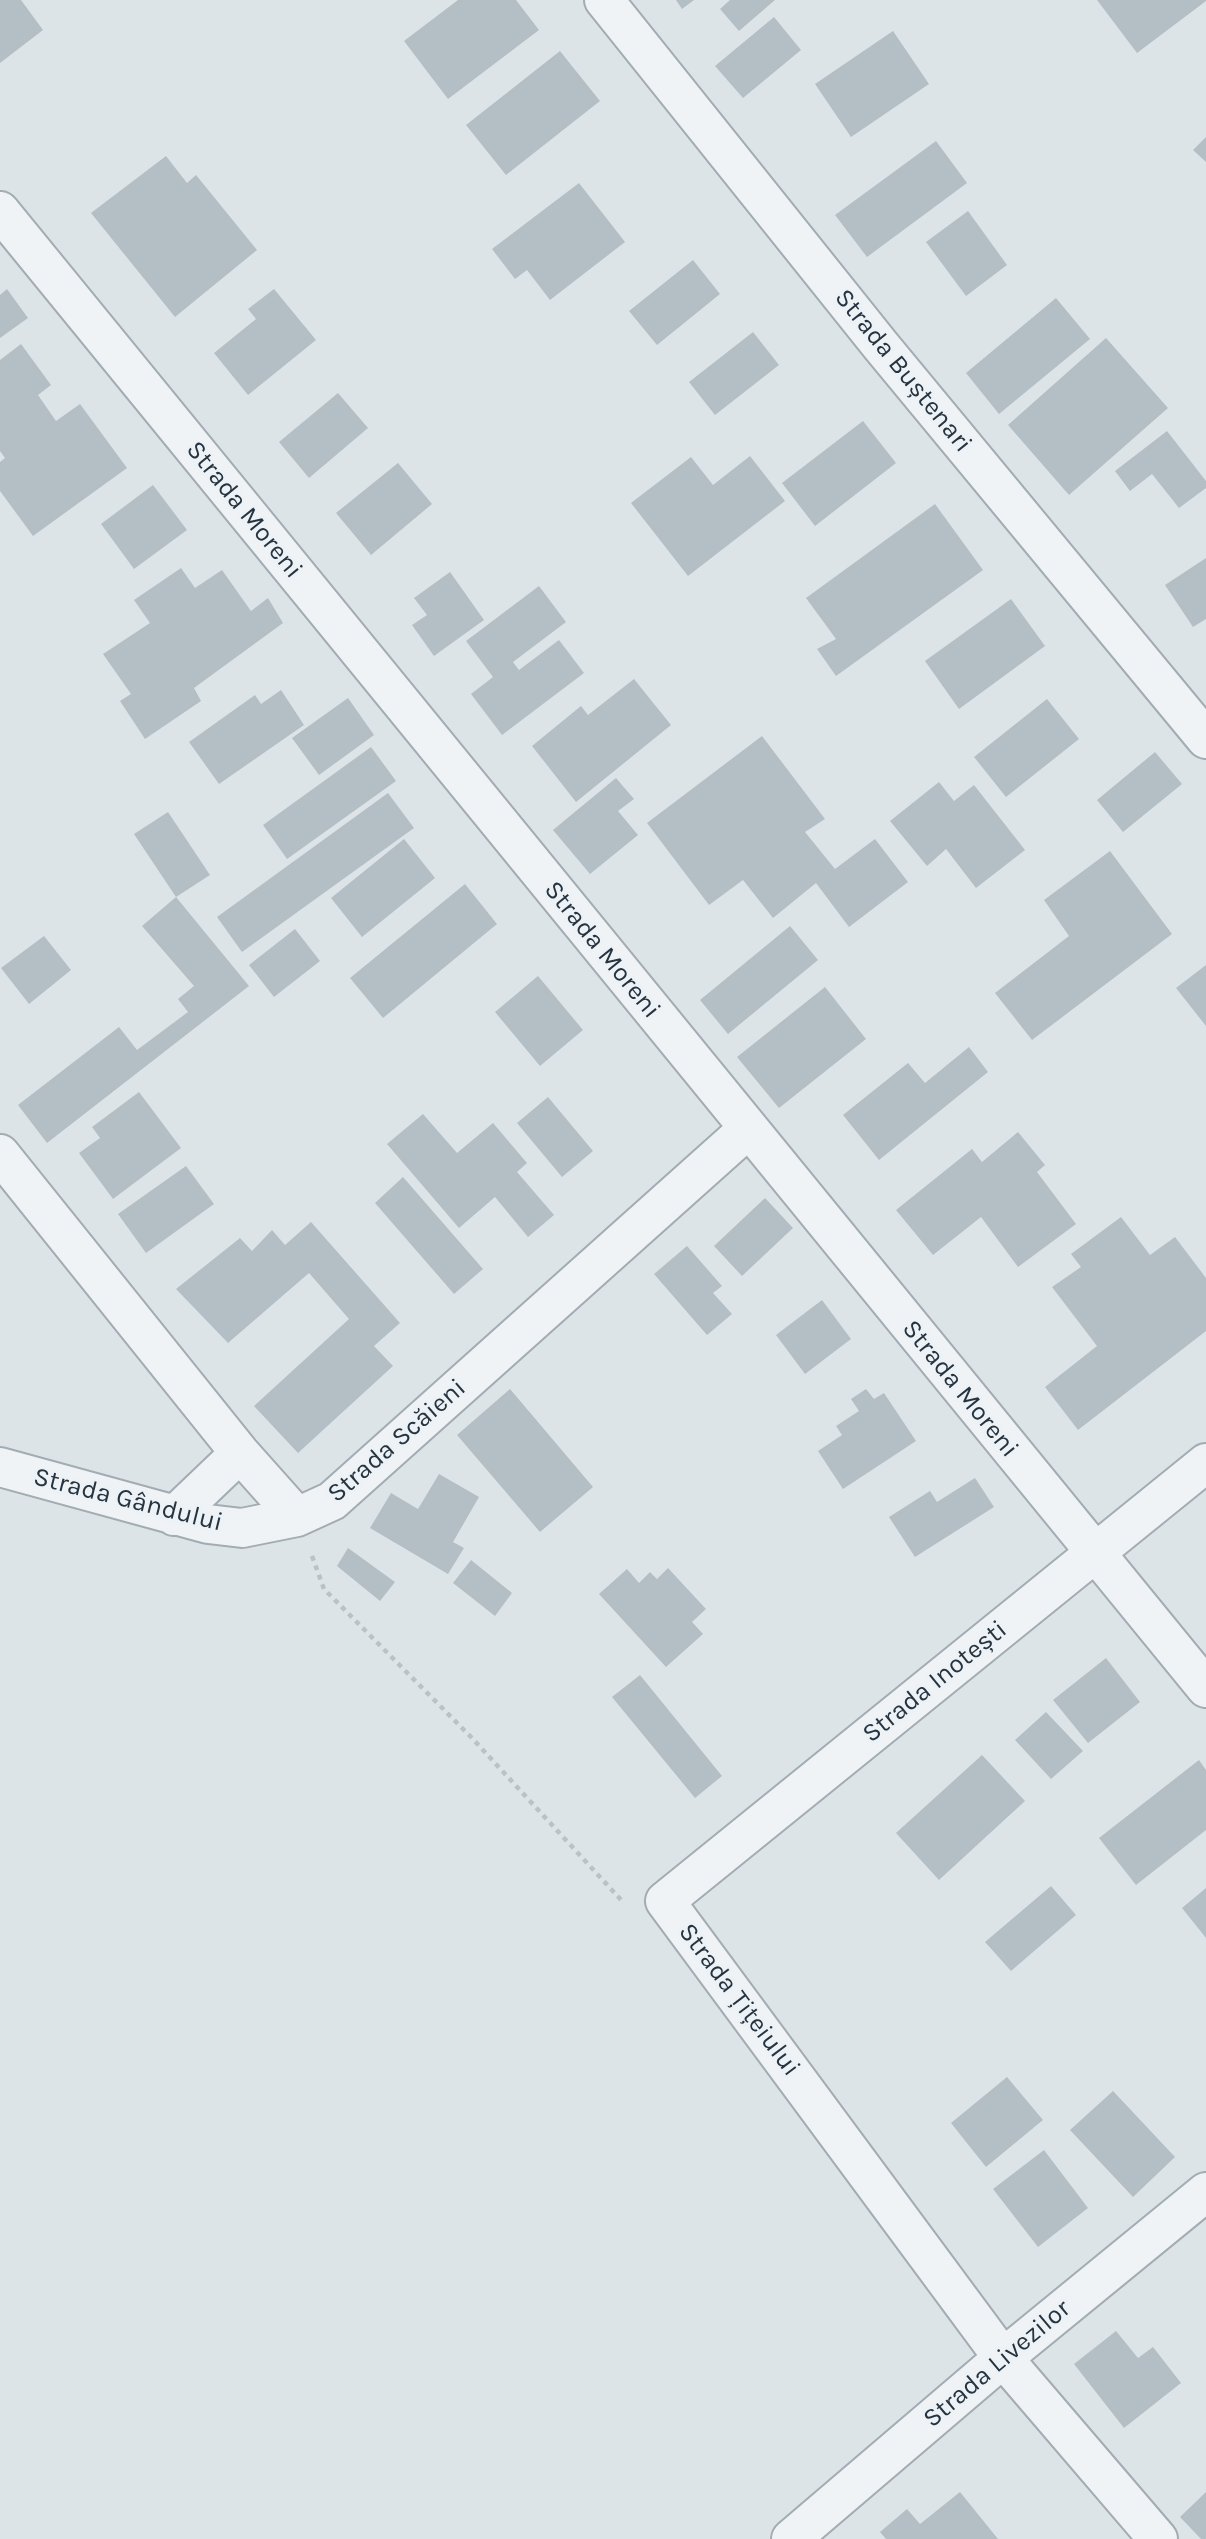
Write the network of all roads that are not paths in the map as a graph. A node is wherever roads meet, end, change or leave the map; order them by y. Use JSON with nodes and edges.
{"nodes":[{"id":1,"x":604,"y":0,"type":"edge"},
{"id":2,"x":0,"y":211,"type":"edge"},
{"id":3,"x":1206,"y":739,"type":"edge"},
{"id":4,"x":748,"y":1129,"type":"junction"},
{"id":5,"x":0,"y":1154,"type":"edge"},
{"id":6,"x":240,"y":1453,"type":"junction"},
{"id":7,"x":1206,"y":1463,"type":"edge"},
{"id":8,"x":0,"y":1467,"type":"edge"},
{"id":9,"x":174,"y":1516,"type":"junction"},
{"id":10,"x":297,"y":1517,"type":"junction"},
{"id":11,"x":1094,"y":1553,"type":"junction"},
{"id":12,"x":1206,"y":1688,"type":"edge"},
{"id":13,"x":665,"y":1901,"type":"joint"},
{"id":14,"x":1206,"y":2192,"type":"edge"},
{"id":15,"x":1003,"y":2358,"type":"junction"},
{"id":16,"x":791,"y":2539,"type":"edge"},
{"id":17,"x":1158,"y":2539,"type":"edge"}],
"edges":[{"from":1,"to":3,"type":"street","name":"Strada Buștenari"},
{"from":2,"to":4,"type":"street","name":"Strada Moreni"},
{"from":4,"to":10,"type":"street","name":"Strada Scăieni"},
{"from":4,"to":11,"type":"street","name":"Strada Moreni"},
{"from":5,"to":6,"type":"street","name":"Strada Scăieni"},
{"from":6,"to":9,"type":"street"},
{"from":6,"to":10,"type":"street","name":"Strada Scăieni"},
{"from":7,"to":11,"type":"street","name":"Strada Inotești"},
{"from":8,"to":9,"type":"street","name":"Strada Gândului"},
{"from":9,"to":10,"type":"street","name":"Strada Gândului"},
{"from":11,"to":12,"type":"street","name":"Strada Moreni"},
{"from":11,"to":13,"type":"street","name":"Strada Inotești"},
{"from":13,"to":15,"type":"street","name":"Strada Țițeiului"},
{"from":14,"to":15,"type":"street","name":"Strada Livezilor"},
{"from":15,"to":16,"type":"street","name":"Strada Livezilor"},
{"from":15,"to":17,"type":"street","name":"Strada Țițeiului"}]}
